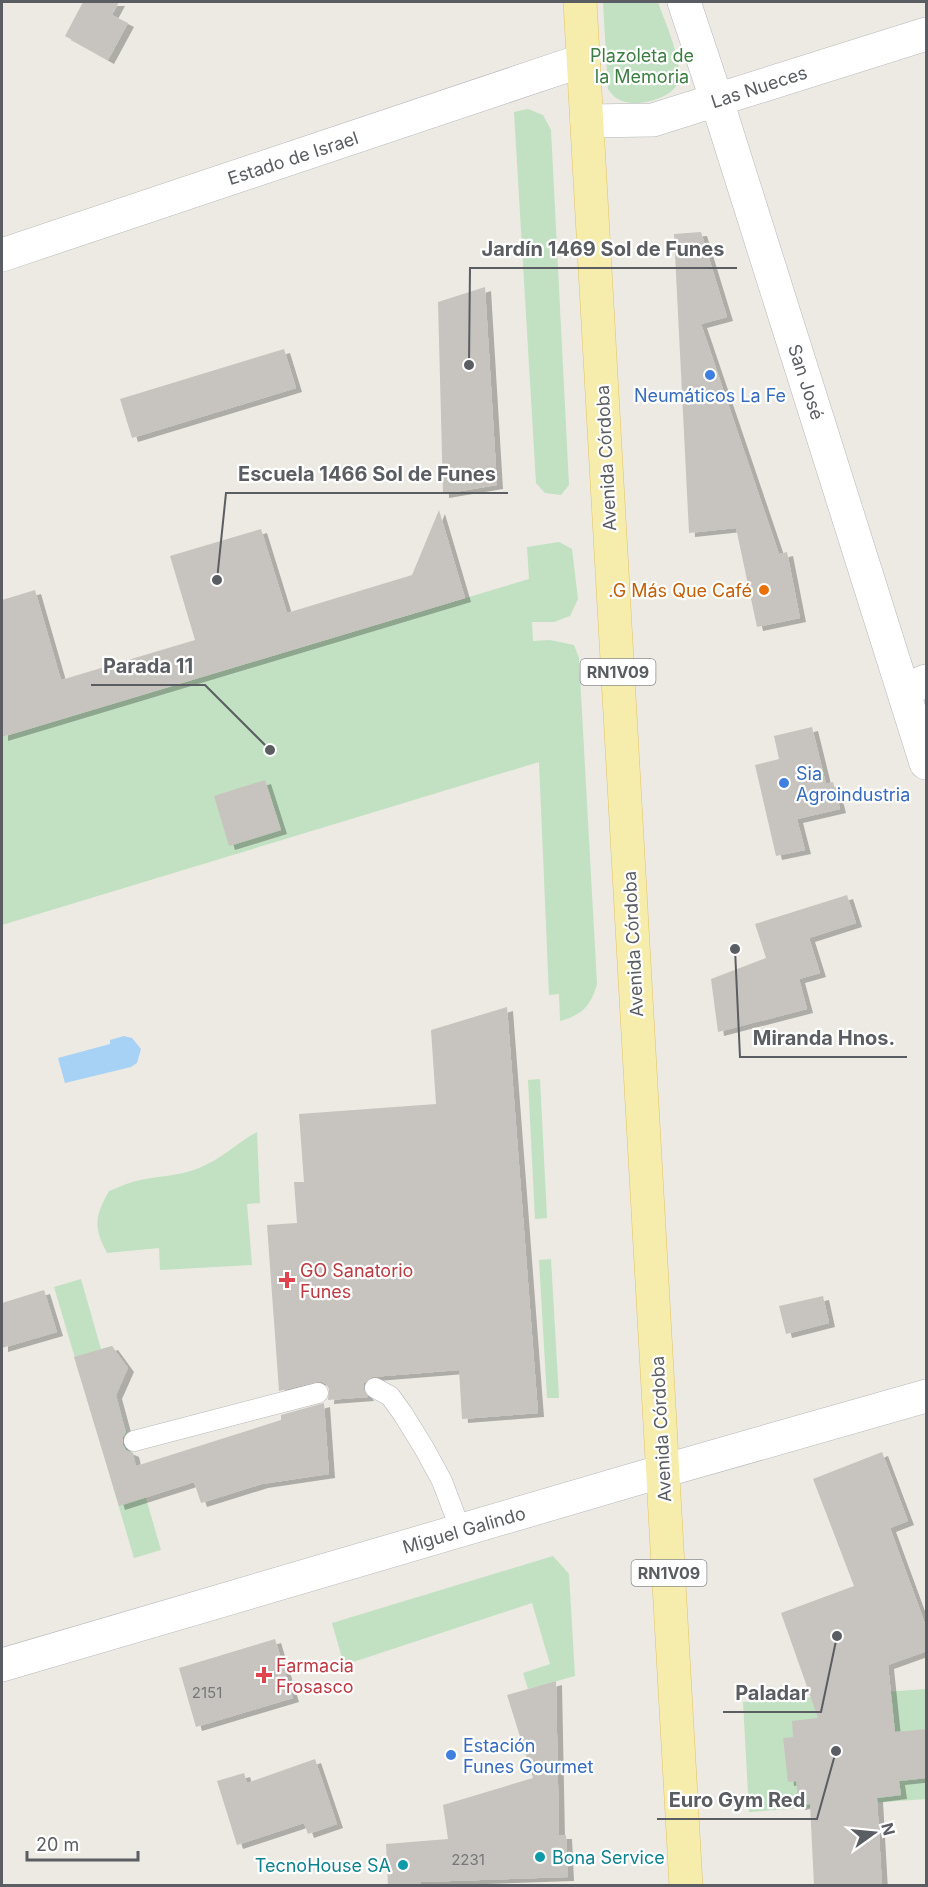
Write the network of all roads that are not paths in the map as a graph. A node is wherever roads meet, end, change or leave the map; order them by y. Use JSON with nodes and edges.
{"nodes":[{"id":1,"x":580,"y":2,"type":"edge"},
{"id":2,"x":684,"y":2,"type":"edge"},
{"id":3,"x":927,"y":34,"type":"edge"},
{"id":4,"x":584,"y":60,"type":"junction"},
{"id":5,"x":717,"y":101,"type":"junction"},
{"id":6,"x":587,"y":121,"type":"junction"},
{"id":7,"x":2,"y":255,"type":"edge"},
{"id":8,"x":915,"y":685,"type":"edge"},
{"id":9,"x":927,"y":763,"type":"edge"},
{"id":10,"x":375,"y":1388,"type":"dead end"},
{"id":11,"x":318,"y":1393,"type":"dead end"},
{"id":12,"x":927,"y":1396,"type":"edge"},
{"id":13,"x":134,"y":1441,"type":"dead end"},
{"id":14,"x":663,"y":1471,"type":"junction"},
{"id":15,"x":461,"y":1531,"type":"junction"},
{"id":16,"x":2,"y":1665,"type":"edge"},
{"id":17,"x":686,"y":1886,"type":"edge"}],
"edges":[{"from":1,"to":4,"type":"main road","name":"Avenida Córdoba","number":"RN1V09"},
{"from":2,"to":5,"type":"street","name":"San José"},
{"from":3,"to":5,"type":"street","name":"Las Nueces"},
{"from":4,"to":6,"type":"main road","name":"Avenida Córdoba","number":"RN1V09"},
{"from":4,"to":7,"type":"street","name":"Estado de Israel"},
{"from":5,"to":6,"type":"street","name":"Las Nueces"},
{"from":5,"to":8,"type":"street","name":"San José"},
{"from":6,"to":14,"type":"main road","name":"Avenida Córdoba","number":"RN1V09"},
{"from":8,"to":9,"type":"street","name":"San José"},
{"from":10,"to":15,"type":"lane"},
{"from":11,"to":13,"type":"lane"},
{"from":12,"to":14,"type":"street","name":"Miguel Galindo"},
{"from":14,"to":15,"type":"street","name":"Miguel Galindo"},
{"from":14,"to":17,"type":"main road","name":"Avenida Córdoba","number":"RN1V09"},
{"from":15,"to":16,"type":"street","name":"Miguel Galindo"}]}
